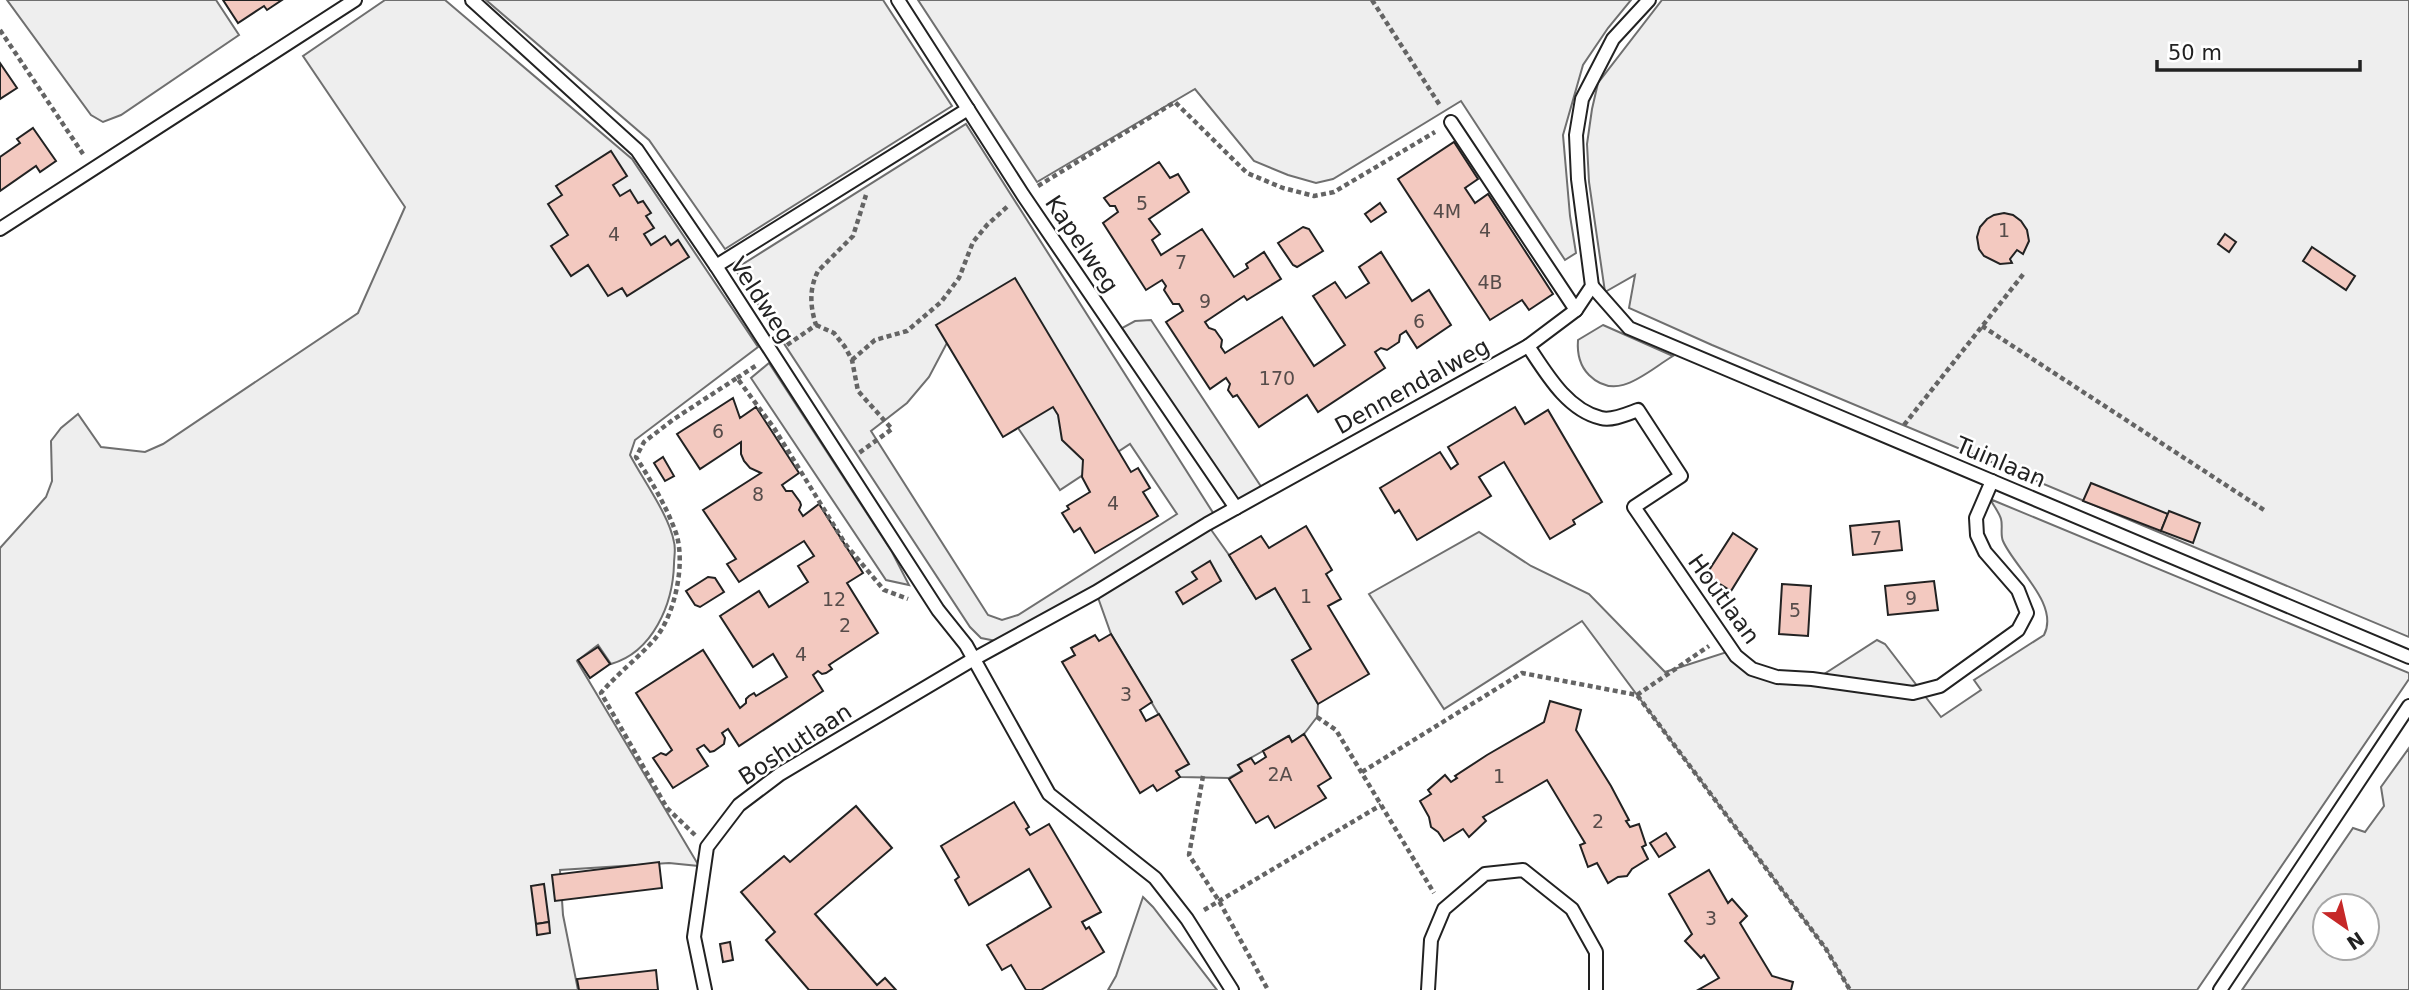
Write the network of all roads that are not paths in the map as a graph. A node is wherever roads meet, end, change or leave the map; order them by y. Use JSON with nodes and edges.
{"nodes":[{"id":1,"x":355,"y":0,"type":"edge"},
{"id":2,"x":472,"y":0,"type":"edge"},
{"id":3,"x":898,"y":0,"type":"edge"},
{"id":4,"x":1649,"y":0,"type":"edge"},
{"id":5,"x":968,"y":109,"type":"junction"},
{"id":6,"x":1451,"y":122,"type":"road end"},
{"id":7,"x":0,"y":229,"type":"edge"},
{"id":8,"x":716,"y":266,"type":"junction"},
{"id":9,"x":1592,"y":286,"type":"junction"},
{"id":10,"x":1576,"y":310,"type":"junction"},
{"id":11,"x":1528,"y":346,"type":"junction"},
{"id":12,"x":1992,"y":481,"type":"junction"},
{"id":13,"x":1236,"y":508,"type":"junction"},
{"id":14,"x":2409,"y":657,"type":"edge"},
{"id":15,"x":972,"y":660,"type":"junction"},
{"id":16,"x":2409,"y":706,"type":"edge"},
{"id":17,"x":705,"y":990,"type":"edge"},
{"id":18,"x":1232,"y":990,"type":"edge"},
{"id":19,"x":1428,"y":990,"type":"edge"},
{"id":20,"x":1596,"y":990,"type":"edge"},
{"id":21,"x":2220,"y":990,"type":"edge"}],
"edges":[{"from":1,"to":7,"type":"lane"},
{"from":2,"to":8,"type":"lane","name":"Veldweg"},
{"from":3,"to":5,"type":"lane","name":"Kapelweg"},
{"from":4,"to":9,"type":"lane"},
{"from":5,"to":8,"type":"lane"},
{"from":5,"to":13,"type":"lane","name":"Kapelweg"},
{"from":6,"to":10,"type":"lane"},
{"from":8,"to":15,"type":"lane","name":"Veldweg"},
{"from":9,"to":10,"type":"lane","name":"Dennendalweg"},
{"from":9,"to":12,"type":"lane","name":"Tuinlaan"},
{"from":10,"to":11,"type":"lane","name":"Dennendalweg"},
{"from":11,"to":12,"type":"lane","name":"Houtlaan"},
{"from":11,"to":13,"type":"lane","name":"Dennendalweg"},
{"from":12,"to":14,"type":"lane","name":"Tuinlaan"},
{"from":13,"to":15,"type":"lane","name":"Dennendalweg"},
{"from":15,"to":17,"type":"lane","name":"Boshutlaan"},
{"from":15,"to":18,"type":"lane","name":"Veldweg"},
{"from":16,"to":21,"type":"lane"},
{"from":19,"to":20,"type":"lane"}]}
